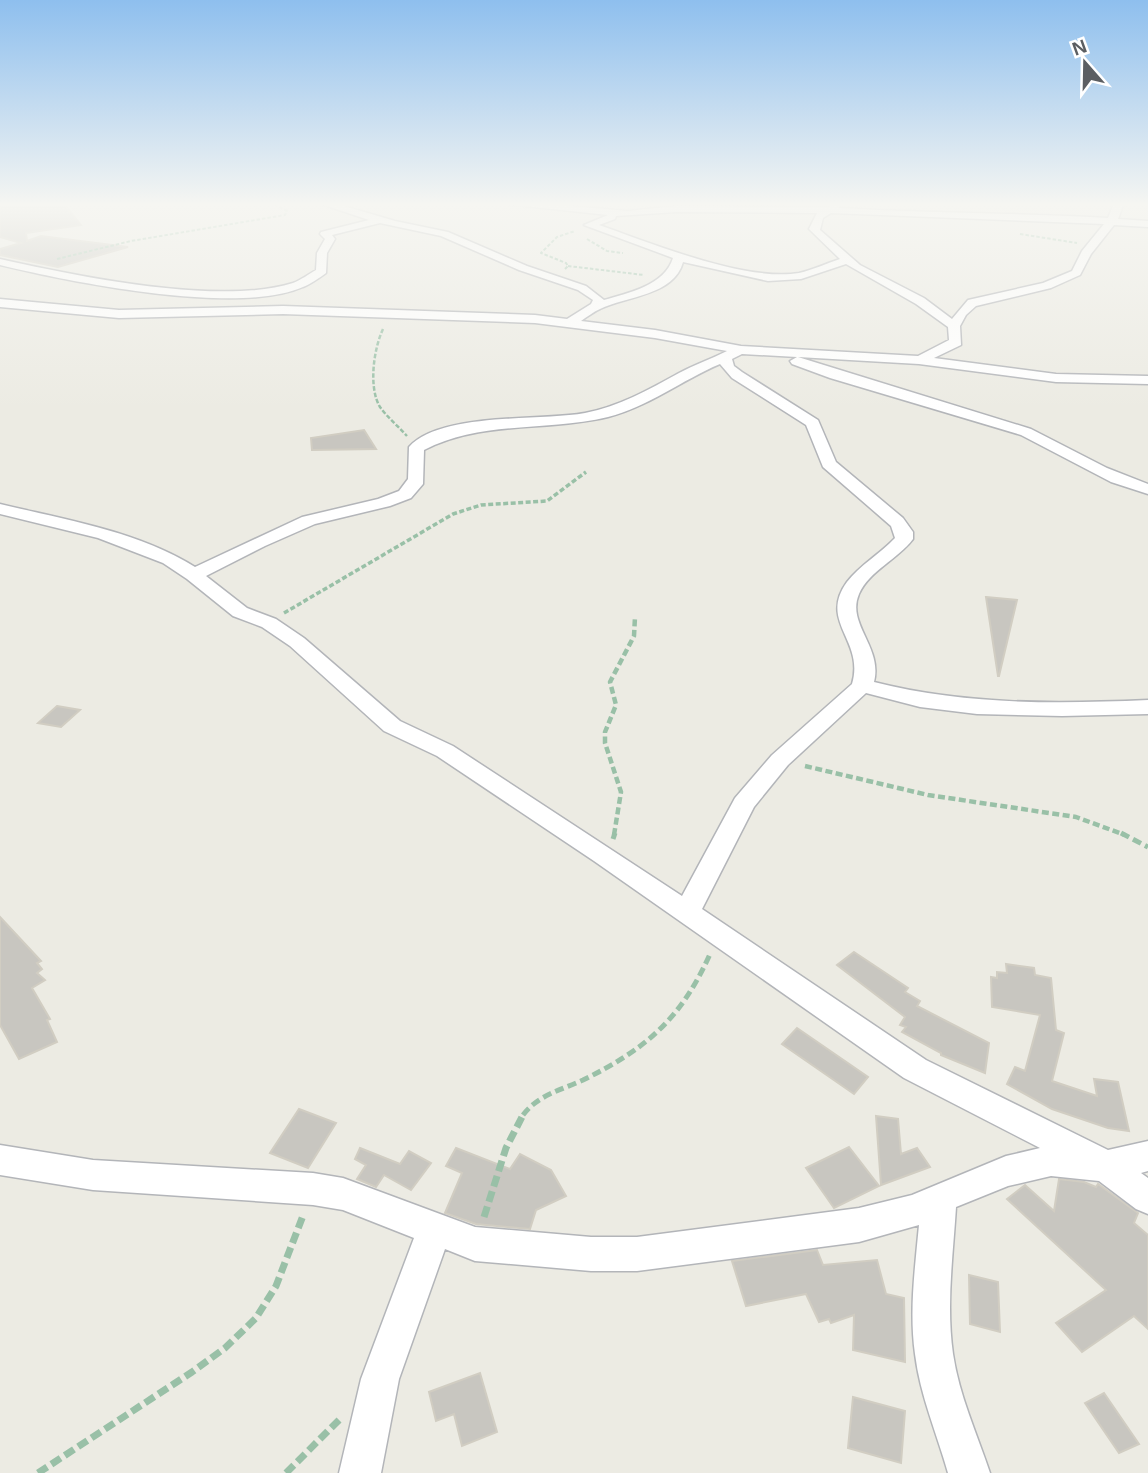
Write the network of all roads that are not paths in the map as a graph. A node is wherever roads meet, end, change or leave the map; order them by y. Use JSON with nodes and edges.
{"nodes":[{"id":1,"x":40,"y":272,"type":"edge"},
{"id":2,"x":321,"y":272,"type":"edge"},
{"id":3,"x":537,"y":272,"type":"edge"},
{"id":4,"x":672,"y":272,"type":"edge"},
{"id":5,"x":734,"y":272,"type":"edge"},
{"id":6,"x":819,"y":272,"type":"edge"},
{"id":7,"x":869,"y":272,"type":"edge"},
{"id":8,"x":1075,"y":272,"type":"edge"},
{"id":9,"x":84,"y":280,"type":"junction"},
{"id":10,"x":0,"y":303,"type":"edge"},
{"id":11,"x":29,"y":305,"type":"junction"},
{"id":12,"x":596,"y":306,"type":"junction"},
{"id":13,"x":570,"y":323,"type":"junction"},
{"id":14,"x":954,"y":326,"type":"junction"},
{"id":15,"x":733,"y":354,"type":"junction"},
{"id":16,"x":782,"y":354,"type":"junction"},
{"id":17,"x":919,"y":360,"type":"junction"},
{"id":18,"x":1148,"y":380,"type":"edge"},
{"id":19,"x":1148,"y":489,"type":"edge"},
{"id":20,"x":0,"y":509,"type":"edge"},
{"id":21,"x":194,"y":575,"type":"junction"},
{"id":22,"x":862,"y":686,"type":"junction"},
{"id":23,"x":1148,"y":707,"type":"edge"},
{"id":24,"x":687,"y":912,"type":"junction"},
{"id":25,"x":1148,"y":1156,"type":"edge"},
{"id":26,"x":0,"y":1160,"type":"edge"},
{"id":27,"x":1106,"y":1166,"type":"junction"},
{"id":28,"x":939,"y":1198,"type":"junction"},
{"id":29,"x":1148,"y":1198,"type":"edge"},
{"id":30,"x":435,"y":1230,"type":"junction"},
{"id":31,"x":360,"y":1473,"type":"edge"},
{"id":32,"x":969,"y":1473,"type":"edge"}],
"edges":[{"from":1,"to":9,"type":"street"},
{"from":2,"to":9,"type":"street"},
{"from":3,"to":12,"type":"street"},
{"from":4,"to":12,"type":"street"},
{"from":5,"to":6,"type":"street"},
{"from":7,"to":14,"type":"street"},
{"from":8,"to":14,"type":"street"},
{"from":9,"to":11,"type":"street"},
{"from":10,"to":11,"type":"street"},
{"from":11,"to":13,"type":"street"},
{"from":12,"to":13,"type":"street"},
{"from":13,"to":15,"type":"street"},
{"from":14,"to":17,"type":"street"},
{"from":15,"to":16,"type":"street"},
{"from":15,"to":21,"type":"street"},
{"from":15,"to":22,"type":"street"},
{"from":16,"to":17,"type":"street"},
{"from":16,"to":19,"type":"street"},
{"from":17,"to":18,"type":"street"},
{"from":20,"to":21,"type":"street"},
{"from":21,"to":24,"type":"street"},
{"from":22,"to":23,"type":"street"},
{"from":22,"to":24,"type":"street"},
{"from":24,"to":27,"type":"street"},
{"from":25,"to":27,"type":"street"},
{"from":26,"to":30,"type":"street"},
{"from":27,"to":28,"type":"street"},
{"from":27,"to":29,"type":"street"},
{"from":28,"to":30,"type":"street"},
{"from":28,"to":32,"type":"street"},
{"from":30,"to":31,"type":"street"}]}
